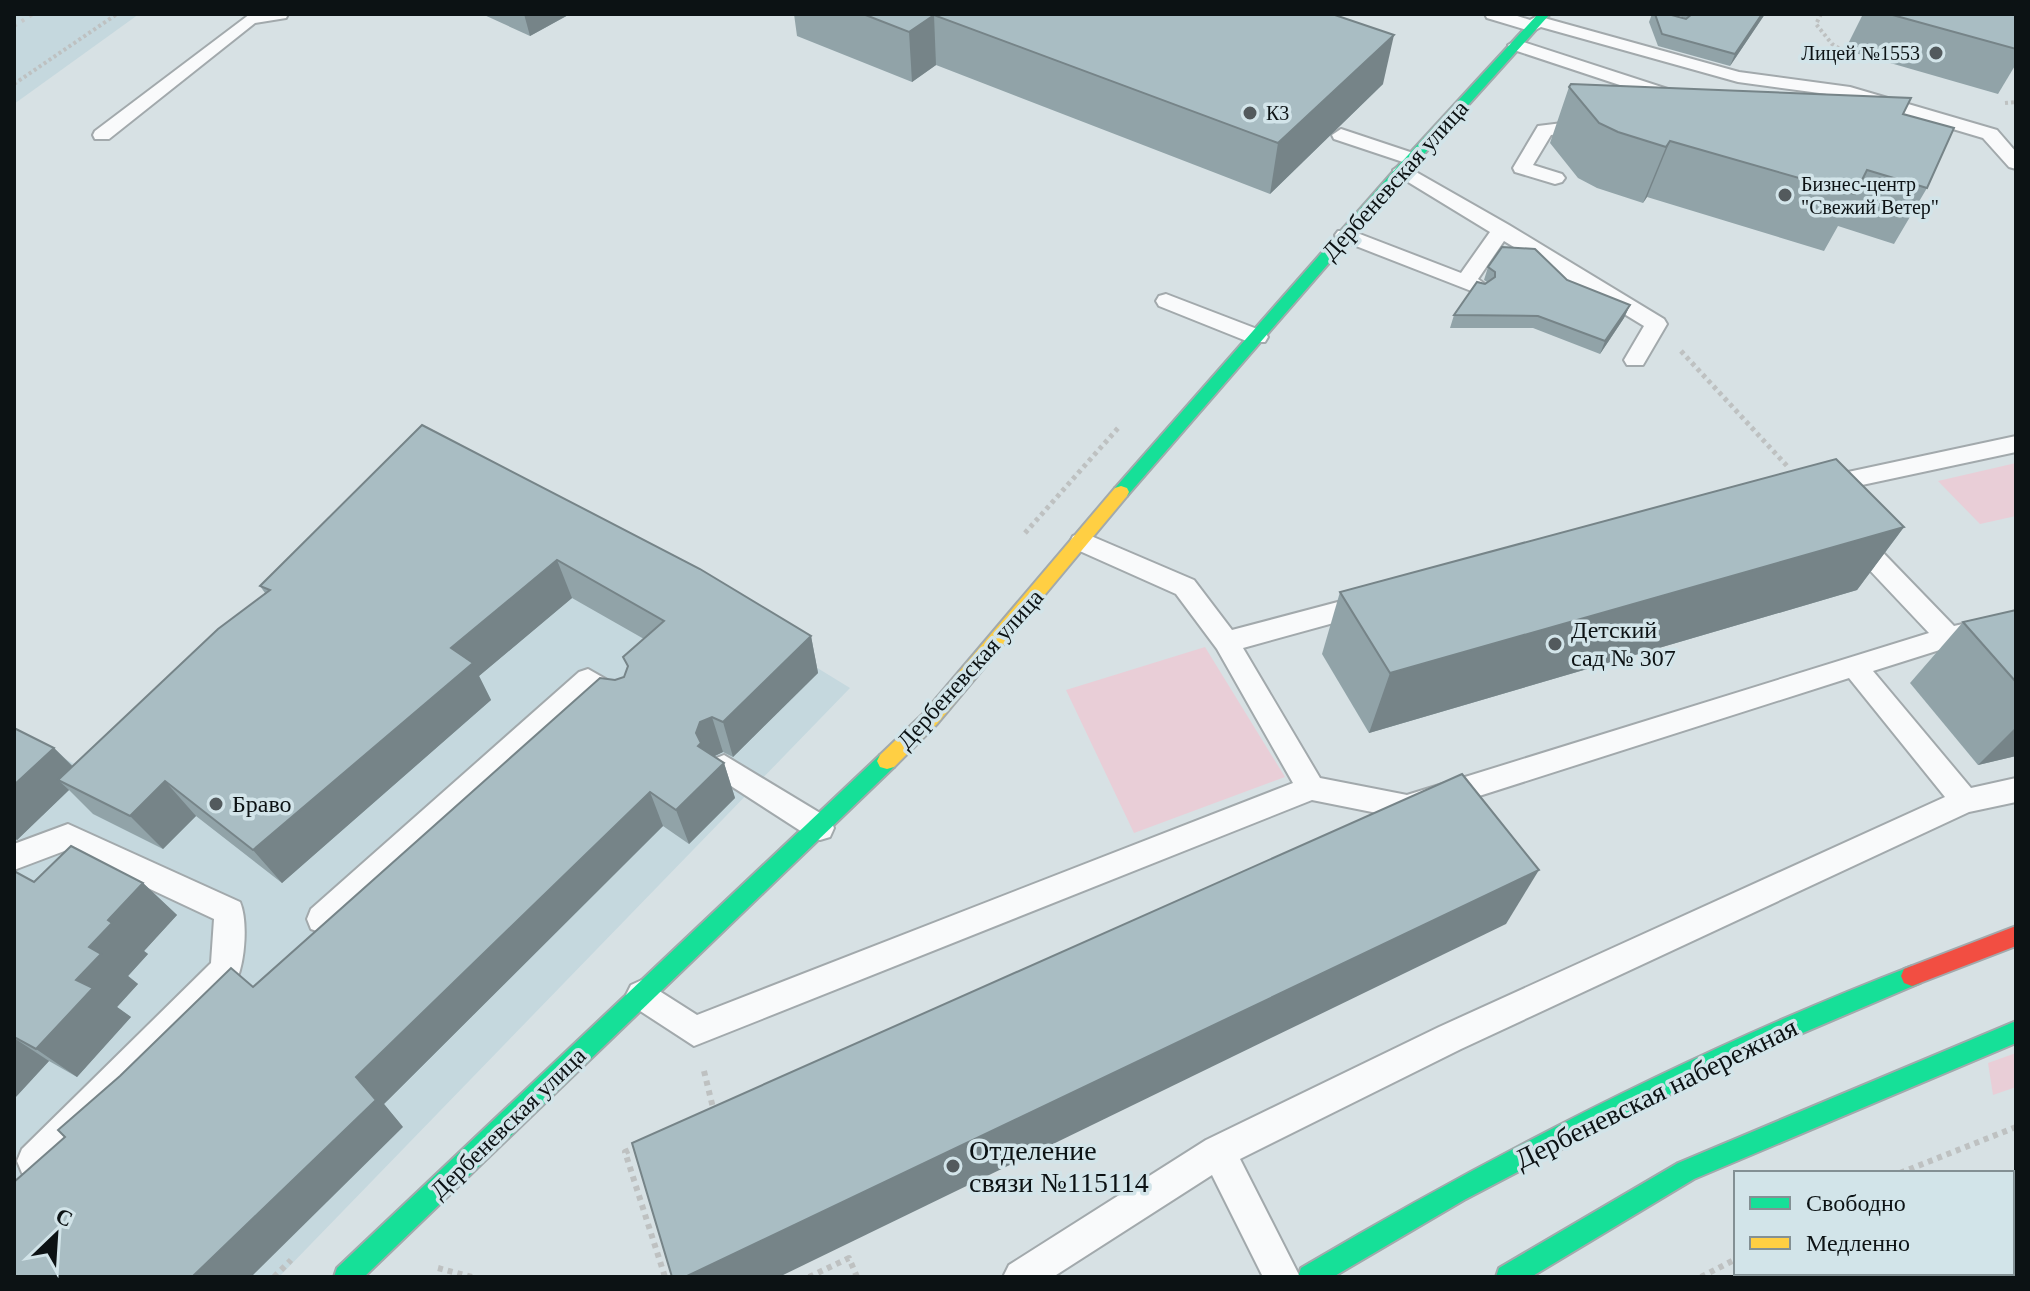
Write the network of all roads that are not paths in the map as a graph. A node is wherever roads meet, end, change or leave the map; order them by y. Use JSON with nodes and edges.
{"nodes":[{"id":1,"x":280,"y":14,"type":"edge"},
{"id":2,"x":1493,"y":14,"type":"edge"},
{"id":3,"x":1538,"y":20,"type":"edge"},
{"id":4,"x":1517,"y":45,"type":"junction"},
{"id":5,"x":1690,"y":106,"type":"edge"},
{"id":6,"x":1610,"y":127,"type":"edge"},
{"id":7,"x":102,"y":135,"type":"dead end"},
{"id":8,"x":1341,"y":135,"type":"edge"},
{"id":9,"x":2016,"y":163,"type":"edge"},
{"id":10,"x":1407,"y":165,"type":"junction"},
{"id":11,"x":1555,"y":178,"type":"dead end"},
{"id":12,"x":1502,"y":229,"type":"junction"},
{"id":13,"x":1345,"y":235,"type":"junction"},
{"id":14,"x":1166,"y":301,"type":"dead end"},
{"id":15,"x":1257,"y":337,"type":"junction"},
{"id":16,"x":1635,"y":360,"type":"dead end"},
{"id":17,"x":2016,"y":444,"type":"edge"},
{"id":18,"x":1082,"y":542,"type":"junction"},
{"id":19,"x":1394,"y":598,"type":"edge"},
{"id":20,"x":2016,"y":622,"type":"edge"},
{"id":21,"x":1949,"y":637,"type":"junction"},
{"id":22,"x":1226,"y":642,"type":"junction"},
{"id":23,"x":1854,"y":666,"type":"junction"},
{"id":24,"x":626,"y":704,"type":"edge"},
{"id":25,"x":724,"y":767,"type":"edge"},
{"id":26,"x":1311,"y":788,"type":"junction"},
{"id":27,"x":2016,"y":790,"type":"edge"},
{"id":28,"x":1965,"y":801,"type":"junction"},
{"id":29,"x":820,"y":828,"type":"junction"},
{"id":30,"x":14,"y":857,"type":"edge"},
{"id":31,"x":322,"y":919,"type":"dead end"},
{"id":32,"x":2016,"y":936,"type":"edge"},
{"id":33,"x":642,"y":995,"type":"junction"},
{"id":34,"x":2016,"y":1032,"type":"edge"},
{"id":35,"x":1218,"y":1152,"type":"junction"},
{"id":36,"x":34,"y":1161,"type":"edge"},
{"id":37,"x":346,"y":1277,"type":"edge"},
{"id":38,"x":1021,"y":1277,"type":"edge"},
{"id":39,"x":1282,"y":1277,"type":"edge"},
{"id":40,"x":1310,"y":1277,"type":"edge"},
{"id":41,"x":1508,"y":1277,"type":"edge"}],
"edges":[{"from":1,"to":7,"type":"lane"},
{"from":2,"to":3,"type":"lane"},
{"from":3,"to":4,"type":"street","name":"Дербеневская улица"},
{"from":3,"to":9,"type":"lane"},
{"from":4,"to":5,"type":"lane"},
{"from":4,"to":10,"type":"street","name":"Дербеневская улица"},
{"from":6,"to":11,"type":"lane"},
{"from":8,"to":10,"type":"lane"},
{"from":10,"to":12,"type":"lane"},
{"from":10,"to":13,"type":"street","name":"Дербеневская улица"},
{"from":12,"to":13,"type":"lane"},
{"from":12,"to":16,"type":"lane"},
{"from":13,"to":15,"type":"street","name":"Дербеневская улица"},
{"from":14,"to":15,"type":"lane"},
{"from":15,"to":18,"type":"street","name":"Дербеневская улица"},
{"from":17,"to":21,"type":"lane"},
{"from":18,"to":22,"type":"lane"},
{"from":18,"to":29,"type":"street","name":"Дербеневская улица"},
{"from":19,"to":22,"type":"lane"},
{"from":20,"to":21,"type":"lane"},
{"from":21,"to":23,"type":"lane"},
{"from":22,"to":26,"type":"lane"},
{"from":23,"to":26,"type":"lane"},
{"from":23,"to":28,"type":"lane"},
{"from":24,"to":31,"type":"lane"},
{"from":25,"to":29,"type":"lane"},
{"from":26,"to":33,"type":"lane"},
{"from":27,"to":28,"type":"lane"},
{"from":28,"to":35,"type":"lane"},
{"from":29,"to":33,"type":"street","name":"Дербеневская улица"},
{"from":30,"to":36,"type":"lane"},
{"from":32,"to":40,"type":"street","name":"Дербеневская набережная"},
{"from":33,"to":37,"type":"street","name":"Дербеневская улица"},
{"from":34,"to":41,"type":"street"},
{"from":35,"to":38,"type":"lane"},
{"from":35,"to":39,"type":"lane"}]}
